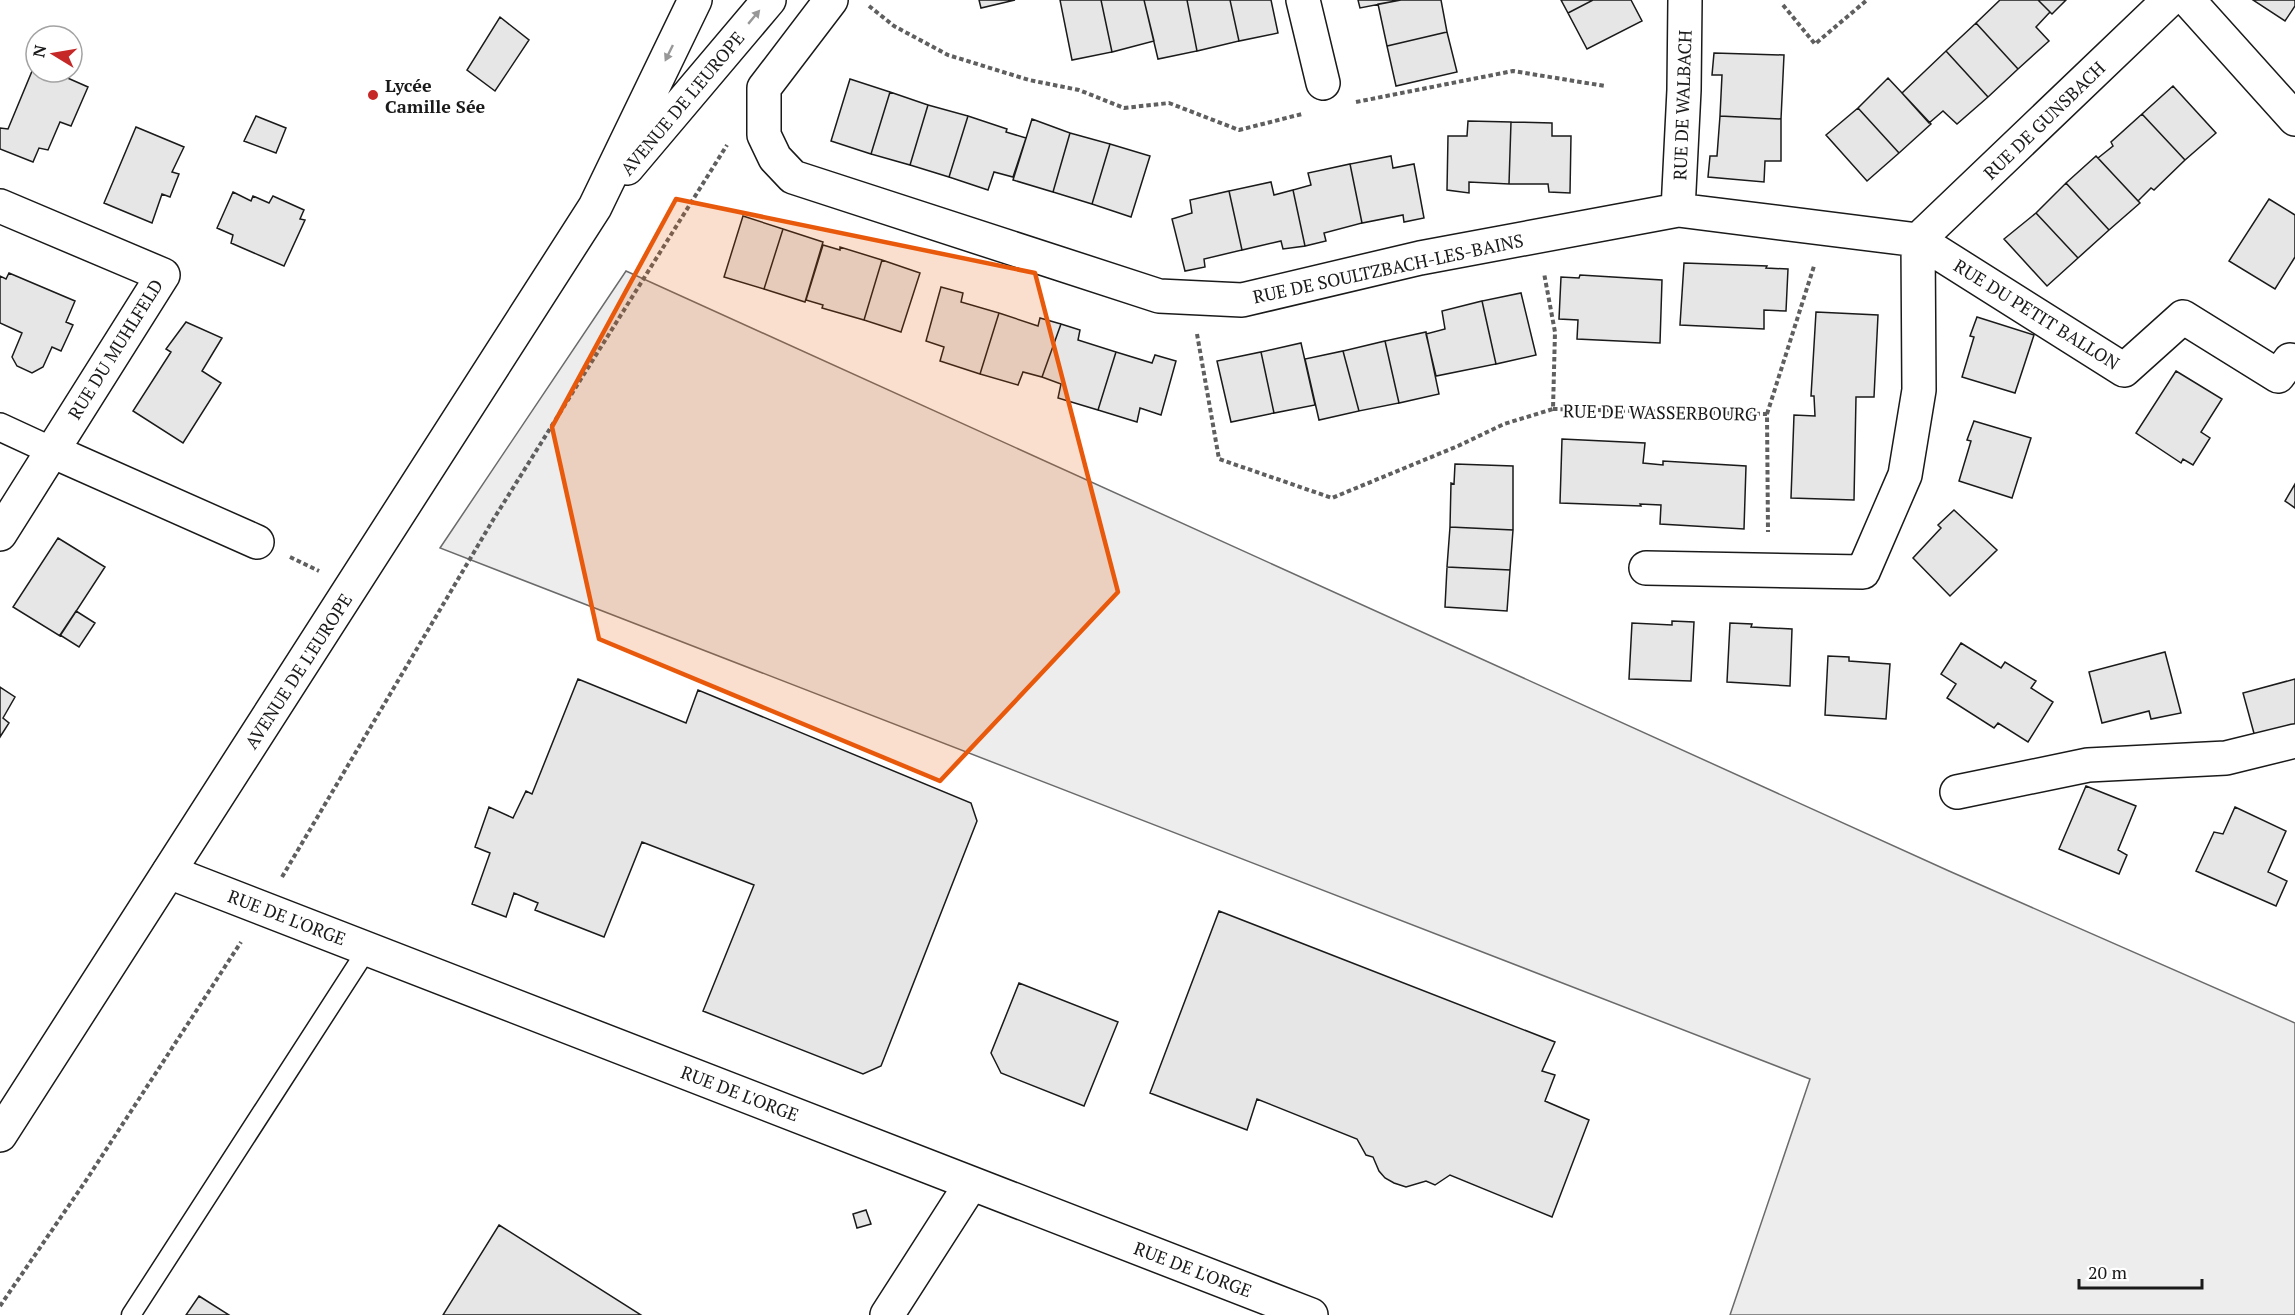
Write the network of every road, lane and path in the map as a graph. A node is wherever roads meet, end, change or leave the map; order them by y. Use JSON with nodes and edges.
{"nodes":[{"id":1,"x":695,"y":0,"type":"edge"},
{"id":2,"x":769,"y":0,"type":"edge"},
{"id":3,"x":831,"y":0,"type":"edge"},
{"id":4,"x":861,"y":0,"type":"edge"},
{"id":5,"x":1303,"y":0,"type":"edge"},
{"id":6,"x":1685,"y":0,"type":"edge"},
{"id":7,"x":1867,"y":0,"type":"edge"},
{"id":8,"x":2169,"y":0,"type":"edge"},
{"id":9,"x":2188,"y":0,"type":"edge"},
{"id":10,"x":1783,"y":5,"type":"dead end"},
{"id":11,"x":1605,"y":86,"type":"dead end"},
{"id":12,"x":1326,"y":95,"type":"junction"},
{"id":13,"x":2295,"y":119,"type":"edge"},
{"id":14,"x":728,"y":145,"type":"dead end"},
{"id":15,"x":0,"y":206,"type":"edge"},
{"id":16,"x":595,"y":207,"type":"junction"},
{"id":17,"x":1678,"y":210,"type":"junction"},
{"id":18,"x":1826,"y":229,"type":"junction"},
{"id":19,"x":1537,"y":236,"type":"junction"},
{"id":20,"x":1918,"y":240,"type":"junction"},
{"id":21,"x":1190,"y":298,"type":"junction"},
{"id":22,"x":2295,"y":364,"type":"edge"},
{"id":23,"x":1553,"y":409,"type":"junction"},
{"id":24,"x":1767,"y":414,"type":"junction"},
{"id":25,"x":0,"y":428,"type":"edge"},
{"id":26,"x":52,"y":451,"type":"junction"},
{"id":27,"x":0,"y":534,"type":"edge"},
{"id":28,"x":257,"y":542,"type":"joint"},
{"id":29,"x":1646,"y":568,"type":"dead end"},
{"id":30,"x":1768,"y":569,"type":"junction"},
{"id":31,"x":352,"y":586,"type":"junction"},
{"id":32,"x":2295,"y":741,"type":"edge"},
{"id":33,"x":1957,"y":792,"type":"dead end"},
{"id":34,"x":169,"y":872,"type":"junction"},
{"id":35,"x":264,"y":907,"type":"junction"},
{"id":36,"x":368,"y":948,"type":"junction"},
{"id":37,"x":0,"y":1135,"type":"edge"},
{"id":38,"x":971,"y":1184,"type":"junction"},
{"id":39,"x":0,"y":1306,"type":"edge"},
{"id":40,"x":1300,"y":1313,"type":"edge"},
{"id":41,"x":131,"y":1315,"type":"edge"},
{"id":42,"x":887,"y":1315,"type":"edge"}],
"edges":[{"from":1,"to":16,"type":"street","name":"AVENUE DE L'EUROPE","one_way":true},
{"from":16,"to":2,"type":"street","name":"AVENUE DE L'EUROPE","one_way":true},
{"from":3,"to":21,"type":"street","name":"RUE DE SOULTZBACH-LES-BAINS"},
{"from":4,"to":12,"type":"path"},
{"from":5,"to":12,"type":"street"},
{"from":6,"to":17,"type":"street","name":"RUE DE WALBACH"},
{"from":7,"to":10,"type":"path"},
{"from":8,"to":20,"type":"street","name":"RUE DE GUNSBACH"},
{"from":9,"to":13,"type":"street"},
{"from":11,"to":12,"type":"path"},
{"from":14,"to":35,"type":"path"},
{"from":15,"to":26,"type":"street","name":"RUE DU MUHLFELD"},
{"from":16,"to":31,"type":"street","name":"AVENUE DE L'EUROPE"},
{"from":17,"to":18,"type":"street","name":"RUE DE SOULTZBACH-LES-BAINS"},
{"from":17,"to":19,"type":"street","name":"RUE DE SOULTZBACH-LES-BAINS"},
{"from":18,"to":20,"type":"street","name":"RUE DE SOULTZBACH-LES-BAINS"},
{"from":18,"to":24,"type":"path","name":"RUE DE WASSERBOURG"},
{"from":19,"to":21,"type":"street","name":"RUE DE SOULTZBACH-LES-BAINS"},
{"from":19,"to":23,"type":"path"},
{"from":20,"to":22,"type":"street","name":"RUE DU PETIT BALLON"},
{"from":20,"to":30,"type":"street"},
{"from":21,"to":23,"type":"path","name":"RUE DE WASSERBOURG"},
{"from":23,"to":24,"type":"path","name":"RUE DE WASSERBOURG"},
{"from":24,"to":30,"type":"path","name":"RUE DE WASSERBOURG"},
{"from":25,"to":26,"type":"street"},
{"from":26,"to":27,"type":"street","name":"RUE DU MUHLFELD"},
{"from":26,"to":28,"type":"street"},
{"from":28,"to":31,"type":"path"},
{"from":29,"to":30,"type":"street"},
{"from":31,"to":34,"type":"street","name":"AVENUE DE L'EUROPE"},
{"from":32,"to":33,"type":"street"},
{"from":34,"to":35,"type":"street","name":"RUE DE L'ORGE"},
{"from":34,"to":37,"type":"street","name":"AVENUE DE L'EUROPE"},
{"from":35,"to":36,"type":"street","name":"RUE DE L'ORGE"},
{"from":35,"to":39,"type":"path"},
{"from":36,"to":38,"type":"street","name":"RUE DE L'ORGE"},
{"from":36,"to":41,"type":"lane"},
{"from":38,"to":40,"type":"street","name":"RUE DE L'ORGE"},
{"from":38,"to":42,"type":"street"}]}
